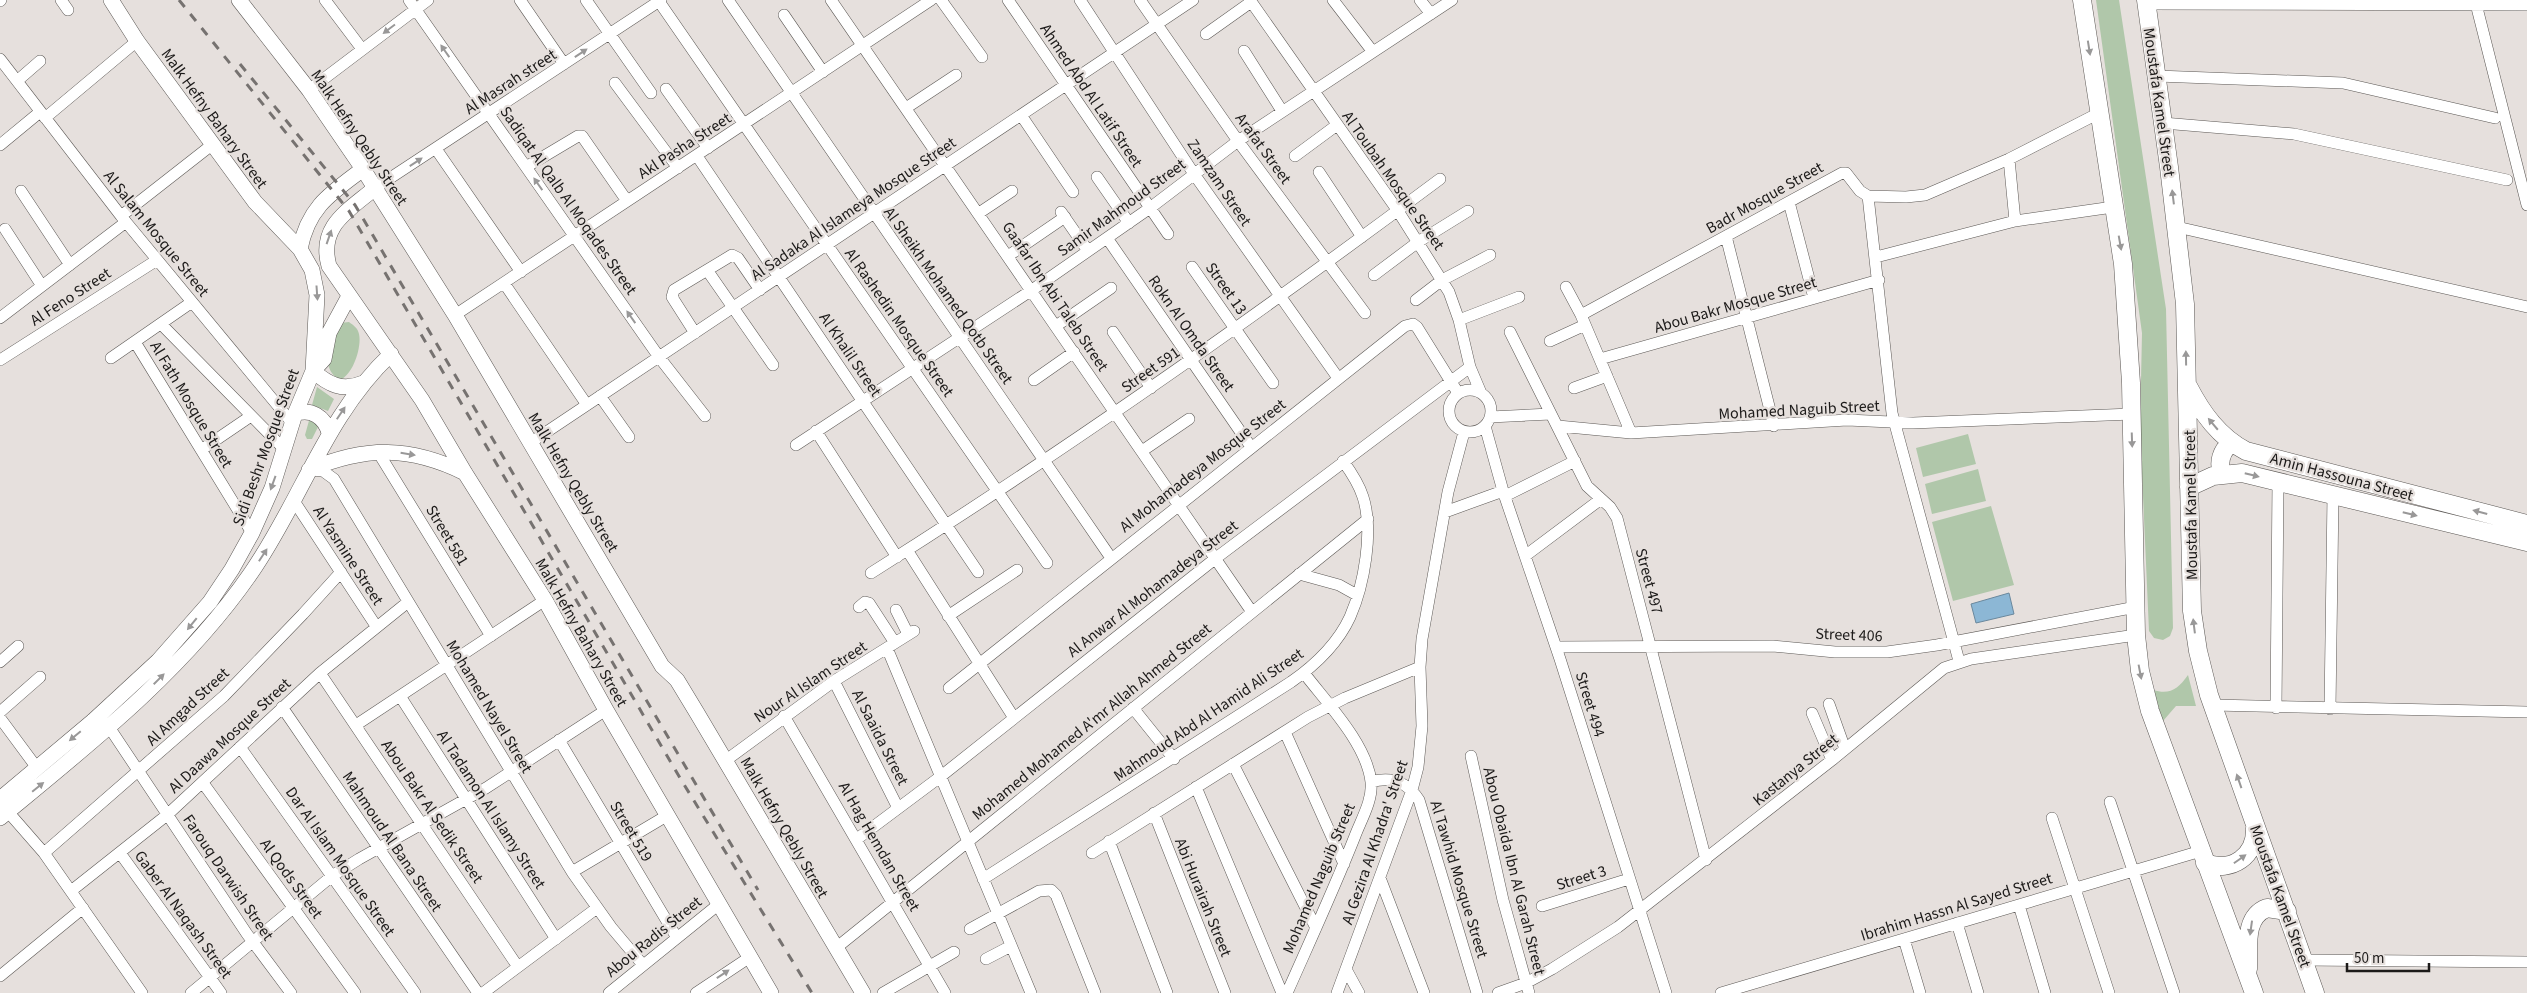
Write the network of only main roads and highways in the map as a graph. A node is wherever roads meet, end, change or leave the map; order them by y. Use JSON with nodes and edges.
{"nodes":[{"id":1,"x":2082,"y":0,"type":"edge"},
{"id":2,"x":2147,"y":2,"type":"edge"},
{"id":3,"x":2187,"y":384,"type":"junction"},
{"id":4,"x":2231,"y":443,"type":"junction"},
{"id":5,"x":2222,"y":474,"type":"junction"},
{"id":6,"x":2189,"y":488,"type":"junction"},
{"id":7,"x":2527,"y":524,"type":"edge"},
{"id":8,"x":2527,"y":542,"type":"edge"},
{"id":9,"x":2256,"y":828,"type":"junction"},
{"id":10,"x":2203,"y":857,"type":"junction"},
{"id":11,"x":2286,"y":911,"type":"junction"},
{"id":12,"x":2248,"y":976,"type":"junction"},
{"id":13,"x":2254,"y":993,"type":"edge"},
{"id":14,"x":2315,"y":993,"type":"edge"}],
"edges":[{"from":1,"to":10,"type":"main road","one_way":true},
{"from":3,"to":2,"type":"main road","name":"Moustafa Kamel Street","one_way":true},
{"from":4,"to":3,"type":"main road","name":"Amin Hassouna Street","one_way":true},
{"from":3,"to":6,"type":"main road","name":"Moustafa Kamel Street"},
{"from":4,"to":5,"type":"main road"},
{"from":7,"to":4,"type":"main road","name":"Amin Hassouna Street","one_way":true},
{"from":5,"to":6,"type":"main road","name":"Amin Hassouna Street"},
{"from":5,"to":8,"type":"main road","name":"Amin Hassouna Street","one_way":true},
{"from":9,"to":6,"type":"main road","name":"Moustafa Kamel Street","one_way":true},
{"from":10,"to":9,"type":"main road","one_way":true},
{"from":9,"to":11,"type":"main road","name":"Moustafa Kamel Street"},
{"from":10,"to":12,"type":"main road"},
{"from":11,"to":12,"type":"main road","one_way":true},
{"from":11,"to":14,"type":"main road","name":"Moustafa Kamel Street"},
{"from":12,"to":13,"type":"main road"}]}
